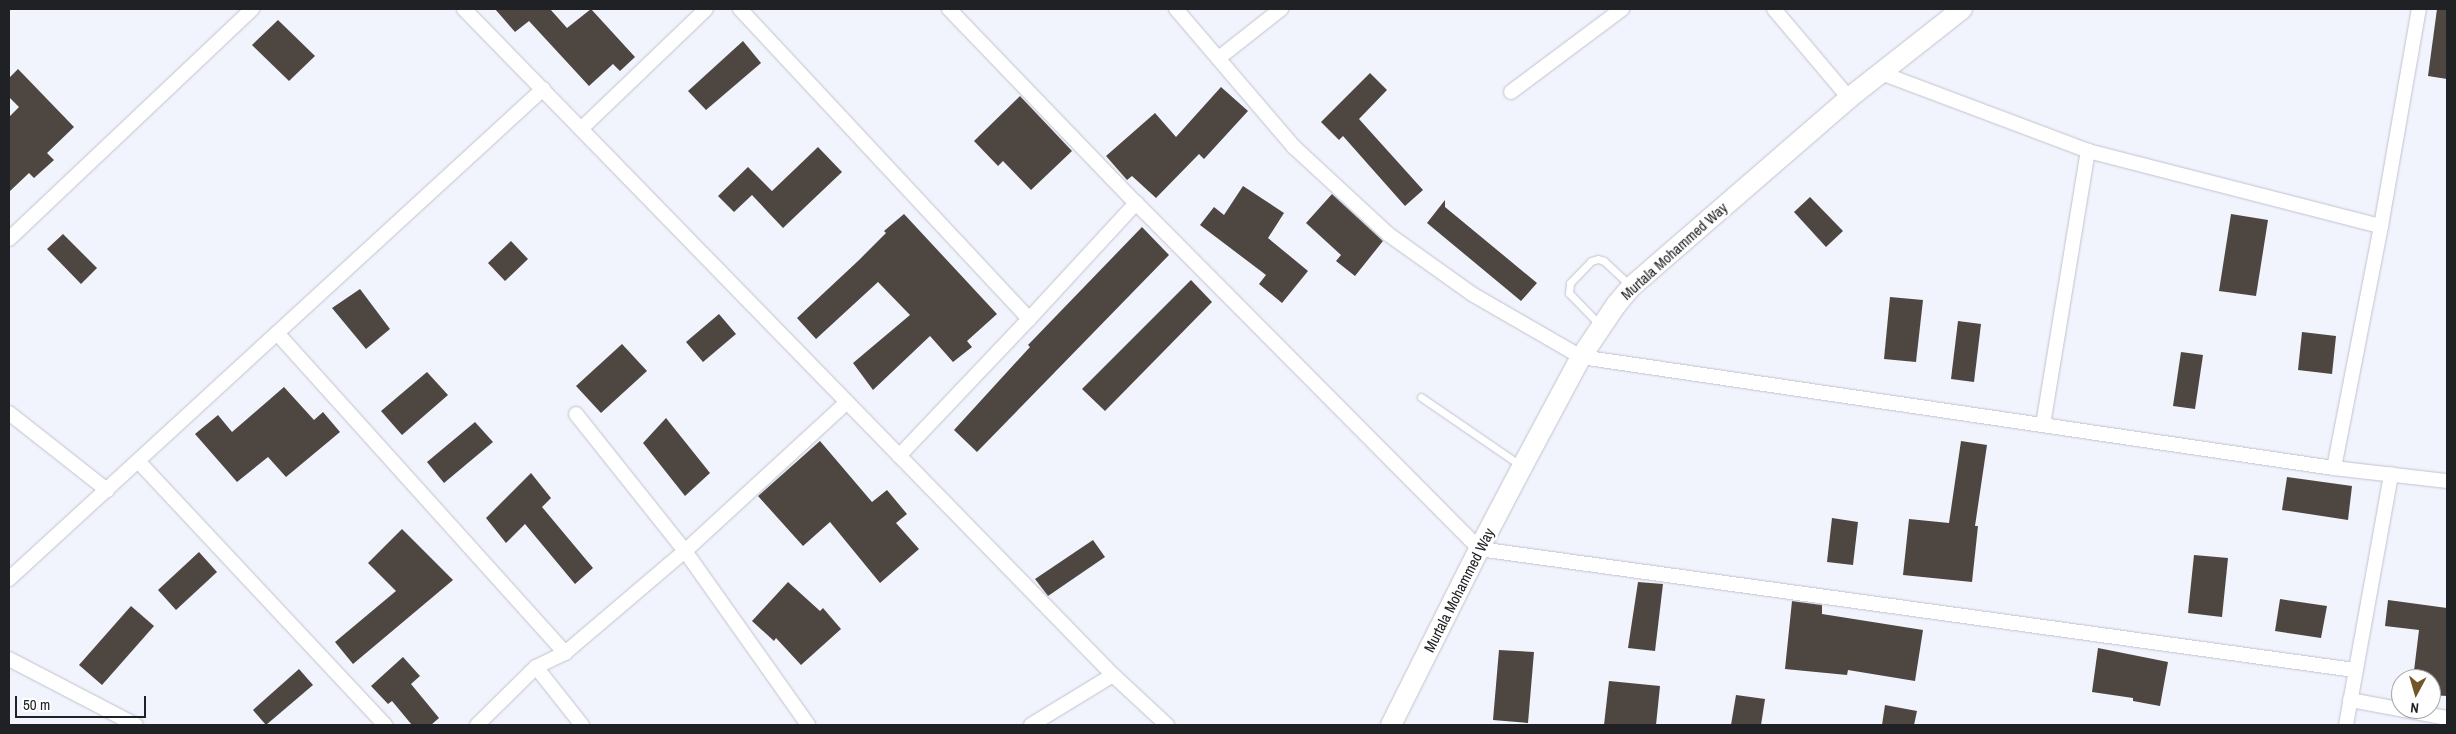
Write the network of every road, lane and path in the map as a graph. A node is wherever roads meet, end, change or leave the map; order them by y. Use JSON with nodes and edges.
{"nodes":[{"id":1,"x":252,"y":9,"type":"edge"},
{"id":2,"x":464,"y":9,"type":"edge"},
{"id":3,"x":706,"y":9,"type":"edge"},
{"id":4,"x":740,"y":9,"type":"edge"},
{"id":5,"x":949,"y":9,"type":"edge"},
{"id":6,"x":1176,"y":9,"type":"edge"},
{"id":7,"x":1281,"y":9,"type":"edge"},
{"id":8,"x":1622,"y":9,"type":"edge"},
{"id":9,"x":1774,"y":9,"type":"edge"},
{"id":10,"x":1962,"y":9,"type":"edge"},
{"id":11,"x":2419,"y":9,"type":"edge"},
{"id":12,"x":1220,"y":57,"type":"junction"},
{"id":13,"x":1880,"y":73,"type":"junction"},
{"id":14,"x":542,"y":90,"type":"junction"},
{"id":15,"x":1511,"y":92,"type":"dead end"},
{"id":16,"x":1848,"y":98,"type":"junction"},
{"id":17,"x":581,"y":129,"type":"junction"},
{"id":18,"x":2088,"y":151,"type":"junction"},
{"id":19,"x":1136,"y":202,"type":"junction"},
{"id":20,"x":2381,"y":226,"type":"junction"},
{"id":21,"x":9,"y":239,"type":"edge"},
{"id":22,"x":1631,"y":286,"type":"junction"},
{"id":23,"x":1029,"y":319,"type":"junction"},
{"id":24,"x":1602,"y":326,"type":"junction"},
{"id":25,"x":277,"y":333,"type":"junction"},
{"id":26,"x":1581,"y":358,"type":"junction"},
{"id":27,"x":1421,"y":397,"type":"dead end"},
{"id":28,"x":847,"y":402,"type":"junction"},
{"id":29,"x":9,"y":412,"type":"edge"},
{"id":30,"x":576,"y":414,"type":"dead end"},
{"id":31,"x":2044,"y":426,"type":"junction"},
{"id":32,"x":899,"y":456,"type":"junction"},
{"id":33,"x":138,"y":461,"type":"junction"},
{"id":34,"x":1522,"y":466,"type":"junction"},
{"id":35,"x":2334,"y":468,"type":"junction"},
{"id":36,"x":2391,"y":474,"type":"junction"},
{"id":37,"x":2447,"y":481,"type":"edge"},
{"id":38,"x":107,"y":490,"type":"junction"},
{"id":39,"x":1478,"y":549,"type":"junction"},
{"id":40,"x":685,"y":551,"type":"junction"},
{"id":41,"x":9,"y":579,"type":"edge"},
{"id":42,"x":565,"y":653,"type":"junction"},
{"id":43,"x":9,"y":660,"type":"edge"},
{"id":44,"x":536,"y":667,"type":"junction"},
{"id":45,"x":2354,"y":670,"type":"junction"},
{"id":46,"x":1113,"y":675,"type":"junction"},
{"id":47,"x":2350,"y":700,"type":"junction"},
{"id":48,"x":2447,"y":718,"type":"edge"},
{"id":49,"x":136,"y":725,"type":"edge"},
{"id":50,"x":384,"y":725,"type":"edge"},
{"id":51,"x":478,"y":725,"type":"edge"},
{"id":52,"x":582,"y":725,"type":"edge"},
{"id":53,"x":808,"y":725,"type":"edge"},
{"id":54,"x":1031,"y":725,"type":"edge"},
{"id":55,"x":1167,"y":725,"type":"edge"},
{"id":56,"x":1391,"y":725,"type":"edge"},
{"id":57,"x":2346,"y":725,"type":"edge"}],
"edges":[{"from":1,"to":21,"type":"street"},
{"from":2,"to":14,"type":"street"},
{"from":3,"to":17,"type":"street"},
{"from":4,"to":23,"type":"street"},
{"from":5,"to":19,"type":"street"},
{"from":6,"to":12,"type":"street"},
{"from":7,"to":12,"type":"street"},
{"from":8,"to":15,"type":"street"},
{"from":9,"to":16,"type":"street"},
{"from":10,"to":13,"type":"street","name":"Murtala Mohammed Way"},
{"from":11,"to":20,"type":"street"},
{"from":12,"to":26,"type":"street"},
{"from":13,"to":16,"type":"street","name":"Murtala Mohammed Way"},
{"from":13,"to":18,"type":"street"},
{"from":14,"to":17,"type":"street"},
{"from":14,"to":25,"type":"street"},
{"from":16,"to":22,"type":"street","name":"Murtala Mohammed Way"},
{"from":17,"to":28,"type":"street"},
{"from":18,"to":20,"type":"street"},
{"from":18,"to":31,"type":"street"},
{"from":19,"to":23,"type":"street"},
{"from":19,"to":39,"type":"street"},
{"from":20,"to":35,"type":"street"},
{"from":22,"to":24,"type":"street","name":"Murtala Mohammed Way"},
{"from":22,"to":24,"type":"lane"},
{"from":23,"to":32,"type":"street"},
{"from":24,"to":26,"type":"street","name":"Murtala Mohammed Way"},
{"from":25,"to":33,"type":"street"},
{"from":25,"to":42,"type":"street"},
{"from":26,"to":31,"type":"street"},
{"from":26,"to":34,"type":"street","name":"Murtala Mohammed Way"},
{"from":27,"to":34,"type":"lane"},
{"from":28,"to":32,"type":"street"},
{"from":28,"to":40,"type":"street"},
{"from":29,"to":38,"type":"street"},
{"from":30,"to":40,"type":"street"},
{"from":31,"to":35,"type":"street"},
{"from":32,"to":46,"type":"street"},
{"from":33,"to":38,"type":"street"},
{"from":33,"to":50,"type":"street"},
{"from":34,"to":39,"type":"street","name":"Murtala Mohammed Way"},
{"from":35,"to":36,"type":"street"},
{"from":36,"to":37,"type":"street"},
{"from":36,"to":45,"type":"street"},
{"from":38,"to":41,"type":"street"},
{"from":39,"to":45,"type":"street"},
{"from":39,"to":56,"type":"street","name":"Murtala Mohammed Way"},
{"from":40,"to":42,"type":"street"},
{"from":40,"to":53,"type":"street"},
{"from":42,"to":44,"type":"street"},
{"from":43,"to":49,"type":"street"},
{"from":44,"to":51,"type":"street"},
{"from":44,"to":52,"type":"street"},
{"from":45,"to":47,"type":"street"},
{"from":46,"to":54,"type":"street"},
{"from":46,"to":55,"type":"street"},
{"from":47,"to":48,"type":"street"},
{"from":47,"to":57,"type":"street"}]}
